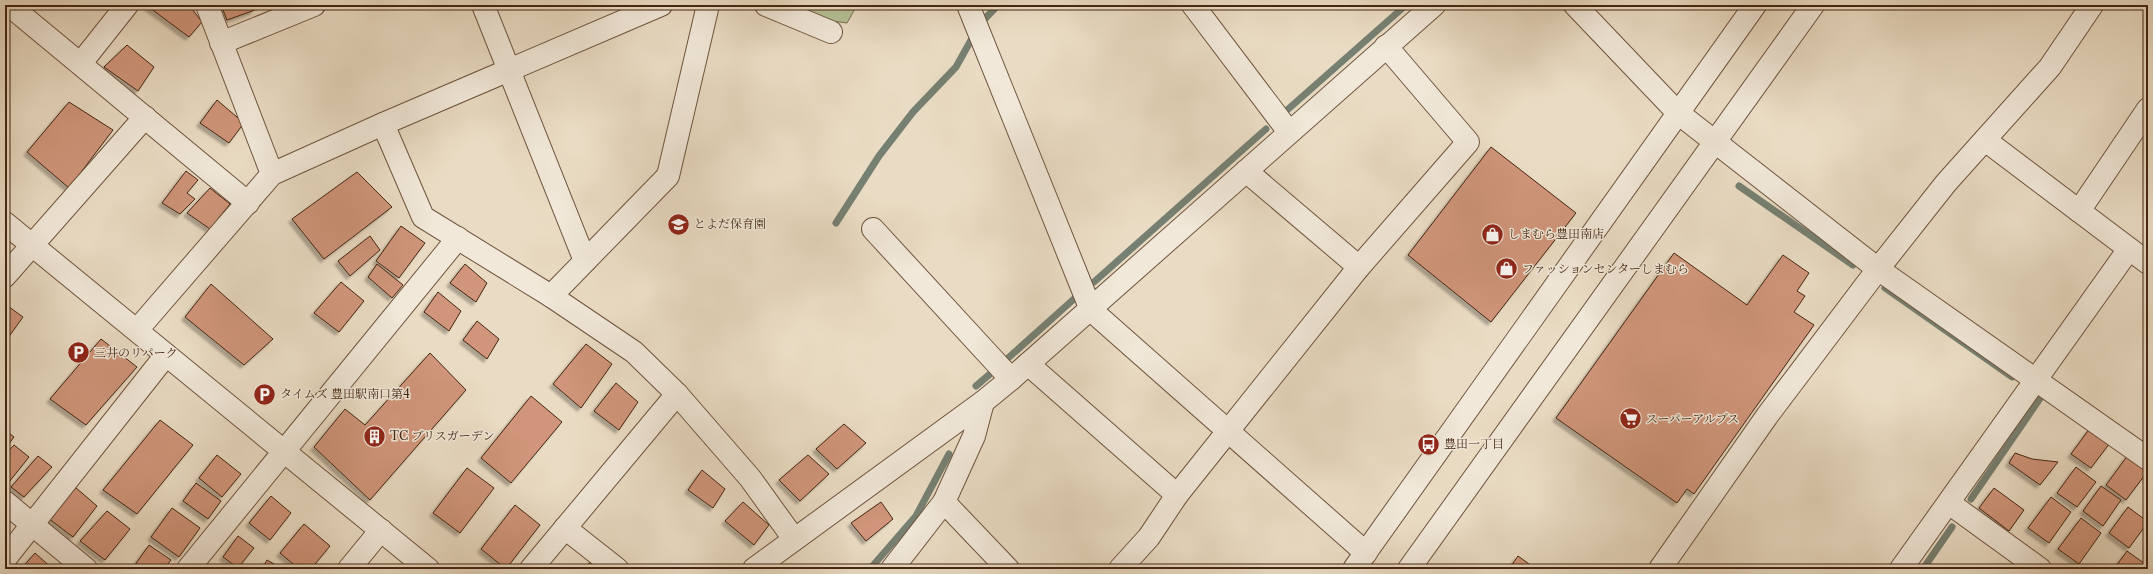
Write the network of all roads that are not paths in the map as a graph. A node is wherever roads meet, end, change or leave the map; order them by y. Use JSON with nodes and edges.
{"nodes":[{"id":1,"x":9,"y":5,"type":"edge"},
{"id":2,"x":127,"y":5,"type":"edge"},
{"id":3,"x":206,"y":5,"type":"edge"},
{"id":4,"x":314,"y":5,"type":"edge"},
{"id":5,"x":482,"y":5,"type":"edge"},
{"id":6,"x":661,"y":5,"type":"edge"},
{"id":7,"x":708,"y":5,"type":"edge"},
{"id":8,"x":766,"y":5,"type":"edge"},
{"id":9,"x":968,"y":5,"type":"edge"},
{"id":10,"x":1194,"y":5,"type":"edge"},
{"id":11,"x":1434,"y":5,"type":"edge"},
{"id":12,"x":1574,"y":5,"type":"edge"},
{"id":13,"x":1755,"y":5,"type":"edge"},
{"id":14,"x":1813,"y":5,"type":"edge"},
{"id":15,"x":2092,"y":5,"type":"edge"},
{"id":16,"x":831,"y":32,"type":"dead end"},
{"id":17,"x":221,"y":43,"type":"junction"},
{"id":18,"x":1386,"y":46,"type":"junction"},
{"id":19,"x":81,"y":63,"type":"junction"},
{"id":20,"x":509,"y":71,"type":"junction"},
{"id":21,"x":2148,"y":109,"type":"edge"},
{"id":22,"x":1678,"y":113,"type":"junction"},
{"id":23,"x":145,"y":117,"type":"junction"},
{"id":24,"x":383,"y":124,"type":"junction"},
{"id":25,"x":1288,"y":132,"type":"junction"},
{"id":26,"x":1985,"y":140,"type":"junction"},
{"id":27,"x":1716,"y":142,"type":"junction"},
{"id":28,"x":1246,"y":171,"type":"junction"},
{"id":29,"x":272,"y":174,"type":"junction"},
{"id":30,"x":248,"y":203,"type":"junction"},
{"id":31,"x":2079,"y":211,"type":"junction"},
{"id":32,"x":5,"y":223,"type":"edge"},
{"id":33,"x":873,"y":229,"type":"dead end"},
{"id":34,"x":458,"y":238,"type":"junction"},
{"id":35,"x":32,"y":244,"type":"junction"},
{"id":36,"x":2129,"y":249,"type":"junction"},
{"id":37,"x":585,"y":262,"type":"junction"},
{"id":38,"x":2148,"y":263,"type":"edge"},
{"id":39,"x":1359,"y":267,"type":"junction"},
{"id":40,"x":1878,"y":268,"type":"junction"},
{"id":41,"x":5,"y":276,"type":"edge"},
{"id":42,"x":551,"y":296,"type":"junction"},
{"id":43,"x":1091,"y":310,"type":"junction"},
{"id":44,"x":137,"y":330,"type":"junction"},
{"id":45,"x":166,"y":355,"type":"junction"},
{"id":46,"x":1028,"y":364,"type":"junction"},
{"id":47,"x":1011,"y":379,"type":"junction"},
{"id":48,"x":2035,"y":380,"type":"junction"},
{"id":49,"x":677,"y":394,"type":"junction"},
{"id":50,"x":983,"y":402,"type":"junction"},
{"id":51,"x":1227,"y":430,"type":"junction"},
{"id":52,"x":283,"y":452,"type":"junction"},
{"id":53,"x":2148,"y":459,"type":"edge"},
{"id":54,"x":1177,"y":495,"type":"junction"},
{"id":55,"x":5,"y":502,"type":"edge"},
{"id":56,"x":944,"y":502,"type":"junction"},
{"id":57,"x":1948,"y":503,"type":"junction"},
{"id":58,"x":32,"y":525,"type":"junction"},
{"id":59,"x":565,"y":528,"type":"junction"},
{"id":60,"x":381,"y":530,"type":"junction"},
{"id":61,"x":794,"y":539,"type":"junction"},
{"id":62,"x":5,"y":559,"type":"edge"},
{"id":63,"x":1360,"y":561,"type":"edge"},
{"id":64,"x":86,"y":569,"type":"edge"},
{"id":65,"x":188,"y":569,"type":"edge"},
{"id":66,"x":349,"y":569,"type":"edge"},
{"id":67,"x":428,"y":569,"type":"edge"},
{"id":68,"x":531,"y":569,"type":"edge"},
{"id":69,"x":617,"y":569,"type":"edge"},
{"id":70,"x":754,"y":569,"type":"edge"},
{"id":71,"x":892,"y":569,"type":"edge"},
{"id":72,"x":1008,"y":569,"type":"edge"},
{"id":73,"x":1120,"y":569,"type":"edge"},
{"id":74,"x":1409,"y":569,"type":"edge"},
{"id":75,"x":1660,"y":569,"type":"edge"},
{"id":76,"x":1901,"y":569,"type":"edge"},
{"id":77,"x":2040,"y":569,"type":"edge"}],
"edges":[{"from":1,"to":19,"type":"street"},
{"from":2,"to":19,"type":"street"},
{"from":3,"to":17,"type":"street"},
{"from":4,"to":17,"type":"street"},
{"from":5,"to":20,"type":"street"},
{"from":6,"to":20,"type":"street"},
{"from":7,"to":37,"type":"street"},
{"from":8,"to":16,"type":"street"},
{"from":9,"to":43,"type":"street"},
{"from":10,"to":25,"type":"street"},
{"from":11,"to":18,"type":"street"},
{"from":12,"to":22,"type":"street"},
{"from":13,"to":22,"type":"street"},
{"from":14,"to":27,"type":"street"},
{"from":15,"to":26,"type":"street"},
{"from":17,"to":29,"type":"street"},
{"from":18,"to":25,"type":"street"},
{"from":18,"to":39,"type":"street"},
{"from":19,"to":23,"type":"street"},
{"from":20,"to":24,"type":"street"},
{"from":20,"to":37,"type":"street"},
{"from":21,"to":31,"type":"street"},
{"from":22,"to":27,"type":"street"},
{"from":22,"to":63,"type":"street"},
{"from":23,"to":30,"type":"street"},
{"from":23,"to":35,"type":"street"},
{"from":24,"to":29,"type":"street"},
{"from":24,"to":34,"type":"street"},
{"from":25,"to":28,"type":"street"},
{"from":26,"to":31,"type":"street"},
{"from":26,"to":40,"type":"street"},
{"from":27,"to":40,"type":"street"},
{"from":27,"to":74,"type":"street"},
{"from":28,"to":39,"type":"street"},
{"from":28,"to":43,"type":"street"},
{"from":29,"to":30,"type":"street"},
{"from":30,"to":44,"type":"street"},
{"from":31,"to":36,"type":"street"},
{"from":32,"to":35,"type":"street"},
{"from":33,"to":47,"type":"street"},
{"from":34,"to":42,"type":"street"},
{"from":34,"to":52,"type":"street"},
{"from":35,"to":41,"type":"street"},
{"from":35,"to":44,"type":"street"},
{"from":36,"to":38,"type":"street"},
{"from":36,"to":48,"type":"street"},
{"from":37,"to":42,"type":"street"},
{"from":39,"to":51,"type":"street"},
{"from":40,"to":48,"type":"street"},
{"from":40,"to":75,"type":"street"},
{"from":42,"to":49,"type":"street"},
{"from":43,"to":46,"type":"street"},
{"from":43,"to":51,"type":"street"},
{"from":44,"to":45,"type":"street"},
{"from":45,"to":52,"type":"street"},
{"from":45,"to":58,"type":"street"},
{"from":46,"to":47,"type":"street"},
{"from":46,"to":54,"type":"street"},
{"from":47,"to":50,"type":"street"},
{"from":48,"to":53,"type":"street"},
{"from":48,"to":57,"type":"street"},
{"from":49,"to":59,"type":"street"},
{"from":49,"to":61,"type":"street"},
{"from":50,"to":56,"type":"street"},
{"from":50,"to":61,"type":"street"},
{"from":51,"to":54,"type":"street"},
{"from":51,"to":63,"type":"street"},
{"from":52,"to":60,"type":"street"},
{"from":52,"to":65,"type":"street"},
{"from":54,"to":73,"type":"street"},
{"from":55,"to":58,"type":"street"},
{"from":56,"to":71,"type":"street"},
{"from":56,"to":72,"type":"street"},
{"from":57,"to":76,"type":"street"},
{"from":57,"to":77,"type":"street"},
{"from":58,"to":62,"type":"street"},
{"from":58,"to":64,"type":"street"},
{"from":59,"to":68,"type":"street"},
{"from":59,"to":69,"type":"street"},
{"from":60,"to":66,"type":"street"},
{"from":60,"to":67,"type":"street"},
{"from":61,"to":70,"type":"street"}]}
